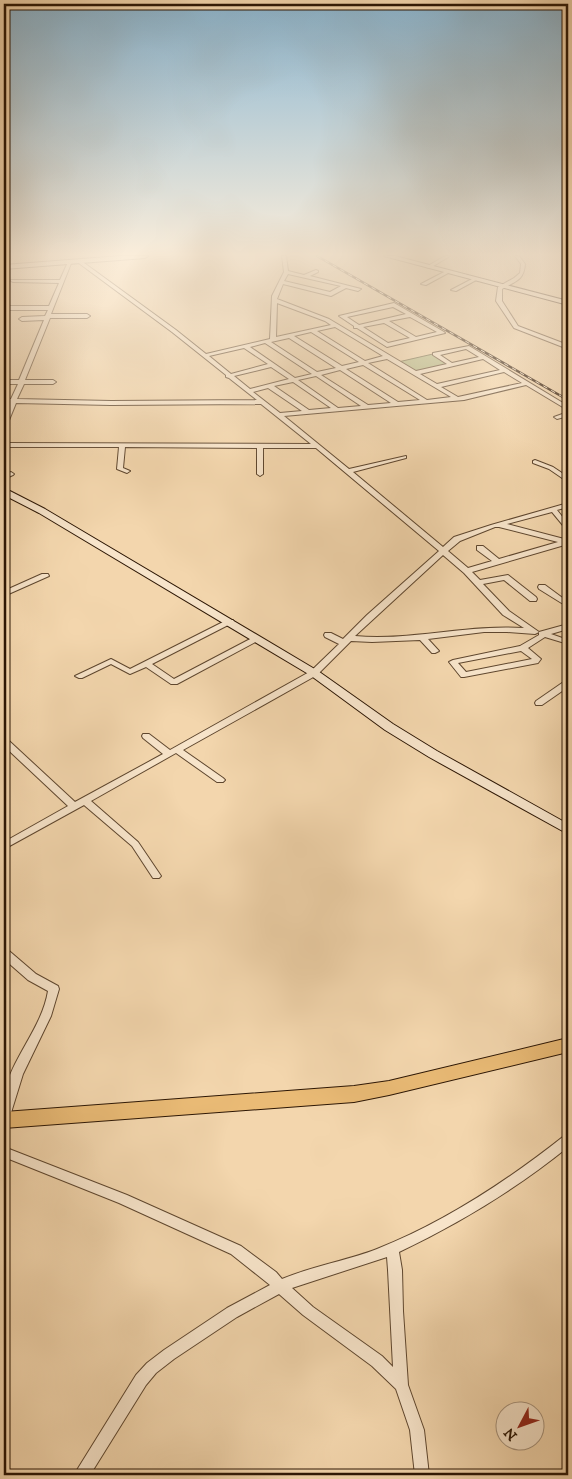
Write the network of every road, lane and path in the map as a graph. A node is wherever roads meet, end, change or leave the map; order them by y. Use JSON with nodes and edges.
{"nodes":[{"id":1,"x":45,"y":325,"type":"edge"},
{"id":2,"x":164,"y":325,"type":"edge"},
{"id":3,"x":272,"y":325,"type":"edge"},
{"id":4,"x":336,"y":325,"type":"joint"},
{"id":5,"x":355,"y":325,"type":"edge"},
{"id":6,"x":367,"y":325,"type":"edge"},
{"id":7,"x":392,"y":325,"type":"edge"},
{"id":8,"x":428,"y":325,"type":"edge"},
{"id":9,"x":515,"y":325,"type":"edge"},
{"id":10,"x":358,"y":327,"type":"junction"},
{"id":11,"x":344,"y":330,"type":"junction"},
{"id":12,"x":313,"y":331,"type":"junction"},
{"id":13,"x":290,"y":336,"type":"junction"},
{"id":14,"x":415,"y":339,"type":"junction"},
{"id":15,"x":270,"y":341,"type":"junction"},
{"id":16,"x":246,"y":347,"type":"junction"},
{"id":17,"x":568,"y":348,"type":"edge"},
{"id":18,"x":204,"y":356,"type":"junction"},
{"id":19,"x":387,"y":357,"type":"junction"},
{"id":20,"x":484,"y":357,"type":"junction"},
{"id":21,"x":364,"y":362,"type":"junction"},
{"id":22,"x":272,"y":365,"type":"junction"},
{"id":23,"x":452,"y":365,"type":"junction"},
{"id":24,"x":340,"y":368,"type":"junction"},
{"id":25,"x":506,"y":370,"type":"junction"},
{"id":26,"x":415,"y":373,"type":"junction"},
{"id":27,"x":317,"y":374,"type":"junction"},
{"id":28,"x":228,"y":376,"type":"junction"},
{"id":29,"x":293,"y":380,"type":"junction"},
{"id":30,"x":4,"y":382,"type":"edge"},
{"id":31,"x":22,"y":382,"type":"junction"},
{"id":32,"x":53,"y":382,"type":"dead end"},
{"id":33,"x":527,"y":383,"type":"junction"},
{"id":34,"x":269,"y":386,"type":"junction"},
{"id":35,"x":436,"y":386,"type":"junction"},
{"id":36,"x":248,"y":391,"type":"junction"},
{"id":37,"x":456,"y":398,"type":"junction"},
{"id":38,"x":4,"y":401,"type":"edge"},
{"id":39,"x":14,"y":401,"type":"junction"},
{"id":40,"x":425,"y":401,"type":"junction"},
{"id":41,"x":263,"y":402,"type":"junction"},
{"id":42,"x":397,"y":404,"type":"junction"},
{"id":43,"x":367,"y":407,"type":"junction"},
{"id":44,"x":568,"y":408,"type":"edge"},
{"id":45,"x":336,"y":409,"type":"junction"},
{"id":46,"x":307,"y":412,"type":"junction"},
{"id":47,"x":568,"y":414,"type":"edge"},
{"id":48,"x":278,"y":415,"type":"junction"},
{"id":49,"x":557,"y":417,"type":"dead end"},
{"id":50,"x":4,"y":425,"type":"edge"},
{"id":51,"x":4,"y":445,"type":"edge"},
{"id":52,"x":260,"y":446,"type":"junction"},
{"id":53,"x":317,"y":446,"type":"junction"},
{"id":54,"x":122,"y":447,"type":"junction"},
{"id":55,"x":404,"y":457,"type":"dead end"},
{"id":56,"x":535,"y":462,"type":"dead end"},
{"id":57,"x":127,"y":471,"type":"dead end"},
{"id":58,"x":348,"y":471,"type":"junction"},
{"id":59,"x":260,"y":474,"type":"dead end"},
{"id":60,"x":568,"y":480,"type":"edge"},
{"id":61,"x":4,"y":491,"type":"edge"},
{"id":62,"x":568,"y":505,"type":"edge"},
{"id":63,"x":553,"y":509,"type":"junction"},
{"id":64,"x":498,"y":525,"type":"junction"},
{"id":65,"x":568,"y":528,"type":"edge"},
{"id":66,"x":480,"y":548,"type":"dead end"},
{"id":67,"x":443,"y":551,"type":"junction"},
{"id":68,"x":498,"y":562,"type":"junction"},
{"id":69,"x":467,"y":571,"type":"junction"},
{"id":70,"x":45,"y":576,"type":"dead end"},
{"id":71,"x":478,"y":583,"type":"junction"},
{"id":72,"x":542,"y":587,"type":"dead end"},
{"id":73,"x":4,"y":594,"type":"edge"},
{"id":74,"x":533,"y":599,"type":"dead end"},
{"id":75,"x":567,"y":603,"type":"edge"},
{"id":76,"x":230,"y":622,"type":"junction"},
{"id":77,"x":568,"y":626,"type":"edge"},
{"id":78,"x":535,"y":632,"type":"junction"},
{"id":79,"x":545,"y":634,"type":"junction"},
{"id":80,"x":328,"y":635,"type":"dead end"},
{"id":81,"x":422,"y":637,"type":"junction"},
{"id":82,"x":257,"y":639,"type":"junction"},
{"id":83,"x":346,"y":640,"type":"junction"},
{"id":84,"x":568,"y":642,"type":"edge"},
{"id":85,"x":523,"y":648,"type":"junction"},
{"id":86,"x":435,"y":651,"type":"dead end"},
{"id":87,"x":146,"y":664,"type":"junction"},
{"id":88,"x":314,"y":672,"type":"junction"},
{"id":89,"x":80,"y":676,"type":"dead end"},
{"id":90,"x":568,"y":683,"type":"edge"},
{"id":91,"x":539,"y":703,"type":"dead end"},
{"id":92,"x":146,"y":736,"type":"dead end"},
{"id":93,"x":4,"y":741,"type":"edge"},
{"id":94,"x":172,"y":751,"type":"junction"},
{"id":95,"x":220,"y":780,"type":"dead end"},
{"id":96,"x":85,"y":801,"type":"junction"},
{"id":97,"x":74,"y":807,"type":"junction"},
{"id":98,"x":568,"y":830,"type":"edge"},
{"id":99,"x":4,"y":846,"type":"edge"},
{"id":100,"x":156,"y":876,"type":"dead end"},
{"id":101,"x":4,"y":953,"type":"edge"},
{"id":102,"x":568,"y":1045,"type":"edge"},
{"id":103,"x":4,"y":1116,"type":"edge"},
{"id":104,"x":4,"y":1120,"type":"edge"},
{"id":105,"x":568,"y":1140,"type":"edge"},
{"id":106,"x":4,"y":1152,"type":"edge"},
{"id":107,"x":392,"y":1249,"type":"junction"},
{"id":108,"x":280,"y":1286,"type":"junction"},
{"id":109,"x":401,"y":1385,"type":"junction"},
{"id":110,"x":82,"y":1475,"type":"edge"},
{"id":111,"x":422,"y":1475,"type":"edge"}],
"edges":[{"from":1,"to":31,"type":"street"},
{"from":2,"to":18,"type":"street"},
{"from":3,"to":15,"type":"street"},
{"from":4,"to":11,"type":"street"},
{"from":4,"to":12,"type":"street"},
{"from":5,"to":10,"type":"street"},
{"from":6,"to":10,"type":"street"},
{"from":7,"to":14,"type":"street"},
{"from":8,"to":14,"type":"street"},
{"from":9,"to":17,"type":"street"},
{"from":10,"to":11,"type":"street"},
{"from":10,"to":14,"type":"street"},
{"from":11,"to":19,"type":"street"},
{"from":12,"to":13,"type":"street"},
{"from":12,"to":21,"type":"street"},
{"from":13,"to":15,"type":"street"},
{"from":13,"to":24,"type":"street"},
{"from":15,"to":16,"type":"street"},
{"from":15,"to":27,"type":"street"},
{"from":16,"to":18,"type":"street"},
{"from":16,"to":22,"type":"street"},
{"from":18,"to":28,"type":"street"},
{"from":19,"to":21,"type":"street"},
{"from":19,"to":26,"type":"street"},
{"from":20,"to":23,"type":"street"},
{"from":20,"to":23,"type":"street"},
{"from":20,"to":25,"type":"street"},
{"from":21,"to":24,"type":"street"},
{"from":21,"to":40,"type":"street"},
{"from":22,"to":28,"type":"street"},
{"from":22,"to":29,"type":"street"},
{"from":23,"to":26,"type":"street"},
{"from":24,"to":27,"type":"street"},
{"from":24,"to":42,"type":"street"},
{"from":25,"to":33,"type":"street"},
{"from":25,"to":35,"type":"street"},
{"from":26,"to":35,"type":"street"},
{"from":27,"to":29,"type":"street"},
{"from":27,"to":43,"type":"street"},
{"from":28,"to":36,"type":"street"},
{"from":29,"to":34,"type":"street"},
{"from":29,"to":45,"type":"street"},
{"from":30,"to":31,"type":"street"},
{"from":31,"to":32,"type":"street"},
{"from":31,"to":39,"type":"street"},
{"from":33,"to":37,"type":"street"},
{"from":33,"to":44,"type":"street"},
{"from":34,"to":36,"type":"street"},
{"from":34,"to":46,"type":"street"},
{"from":35,"to":37,"type":"street"},
{"from":36,"to":41,"type":"street"},
{"from":37,"to":40,"type":"street"},
{"from":38,"to":39,"type":"street"},
{"from":39,"to":41,"type":"street"},
{"from":39,"to":50,"type":"street"},
{"from":40,"to":42,"type":"street"},
{"from":41,"to":48,"type":"street"},
{"from":42,"to":43,"type":"street"},
{"from":43,"to":45,"type":"street"},
{"from":45,"to":46,"type":"street"},
{"from":46,"to":48,"type":"street"},
{"from":47,"to":49,"type":"street"},
{"from":48,"to":53,"type":"street"},
{"from":51,"to":54,"type":"street"},
{"from":52,"to":53,"type":"street"},
{"from":52,"to":54,"type":"street"},
{"from":52,"to":59,"type":"street"},
{"from":53,"to":58,"type":"street"},
{"from":54,"to":57,"type":"street"},
{"from":55,"to":58,"type":"street"},
{"from":56,"to":60,"type":"street"},
{"from":58,"to":67,"type":"street"},
{"from":61,"to":76,"type":"street"},
{"from":62,"to":63,"type":"street"},
{"from":63,"to":64,"type":"street"},
{"from":63,"to":65,"type":"street"},
{"from":64,"to":67,"type":"street"},
{"from":64,"to":68,"type":"street"},
{"from":66,"to":68,"type":"street"},
{"from":67,"to":69,"type":"street"},
{"from":67,"to":83,"type":"street"},
{"from":68,"to":69,"type":"street"},
{"from":69,"to":71,"type":"street"},
{"from":70,"to":73,"type":"street"},
{"from":71,"to":74,"type":"street"},
{"from":71,"to":78,"type":"street"},
{"from":72,"to":75,"type":"street"},
{"from":76,"to":82,"type":"street"},
{"from":76,"to":87,"type":"street"},
{"from":77,"to":79,"type":"street"},
{"from":78,"to":79,"type":"street"},
{"from":78,"to":81,"type":"street"},
{"from":79,"to":84,"type":"street"},
{"from":79,"to":85,"type":"street"},
{"from":80,"to":83,"type":"street"},
{"from":81,"to":83,"type":"street"},
{"from":81,"to":86,"type":"street"},
{"from":82,"to":87,"type":"street"},
{"from":82,"to":88,"type":"street"},
{"from":83,"to":88,"type":"street"},
{"from":85,"to":85,"type":"street"},
{"from":87,"to":89,"type":"street"},
{"from":88,"to":94,"type":"street"},
{"from":88,"to":98,"type":"street"},
{"from":90,"to":91,"type":"street"},
{"from":92,"to":94,"type":"street"},
{"from":93,"to":97,"type":"street"},
{"from":94,"to":95,"type":"street"},
{"from":94,"to":96,"type":"street"},
{"from":96,"to":97,"type":"street"},
{"from":96,"to":100,"type":"street"},
{"from":97,"to":99,"type":"street"},
{"from":101,"to":103,"type":"street"},
{"from":102,"to":104,"type":"main road"},
{"from":105,"to":107,"type":"street"},
{"from":106,"to":108,"type":"street"},
{"from":107,"to":108,"type":"street"},
{"from":107,"to":109,"type":"street"},
{"from":108,"to":109,"type":"street"},
{"from":108,"to":110,"type":"street"},
{"from":109,"to":111,"type":"street"}]}
